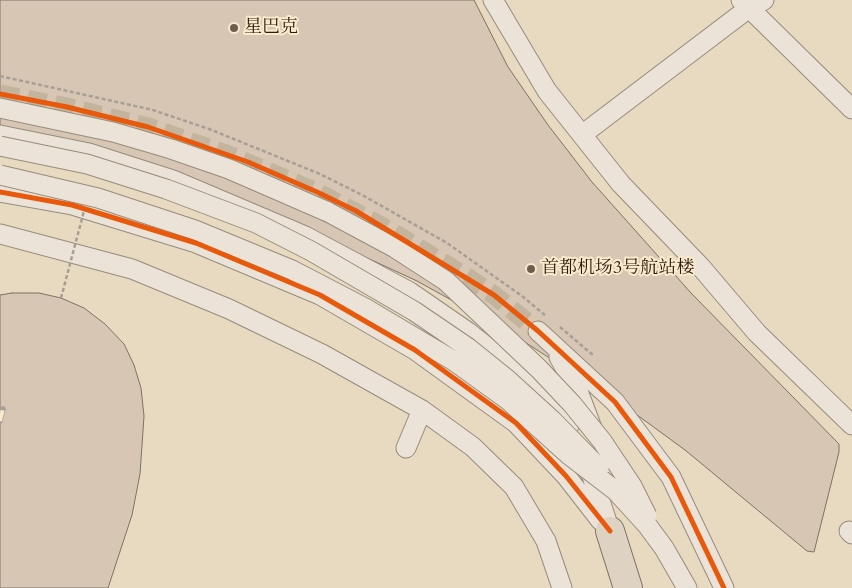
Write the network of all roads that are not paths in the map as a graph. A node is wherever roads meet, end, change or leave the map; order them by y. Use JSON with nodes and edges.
{"nodes":[{"id":1,"x":493,"y":0,"type":"edge"},
{"id":2,"x":751,"y":3,"type":"edge"},
{"id":3,"x":0,"y":108,"type":"edge"},
{"id":4,"x":852,"y":109,"type":"edge"},
{"id":5,"x":583,"y":134,"type":"junction"},
{"id":6,"x":0,"y":135,"type":"edge"},
{"id":7,"x":0,"y":146,"type":"edge"},
{"id":8,"x":0,"y":175,"type":"edge"},
{"id":9,"x":0,"y":192,"type":"edge"},
{"id":10,"x":0,"y":234,"type":"edge"},
{"id":11,"x":422,"y":410,"type":"junction"},
{"id":12,"x":852,"y":425,"type":"edge"},
{"id":13,"x":406,"y":448,"type":"dead end"},
{"id":14,"x":616,"y":491,"type":"junction"},
{"id":15,"x":610,"y":531,"type":"junction"},
{"id":16,"x":664,"y":548,"type":"junction"},
{"id":17,"x":562,"y":588,"type":"edge"},
{"id":18,"x":630,"y":588,"type":"edge"},
{"id":19,"x":687,"y":588,"type":"edge"},
{"id":20,"x":724,"y":588,"type":"edge"}],
"edges":[{"from":1,"to":5,"type":"street"},
{"from":2,"to":4,"type":"street"},
{"from":2,"to":5,"type":"street"},
{"from":3,"to":16,"type":"street","bridge":true},
{"from":5,"to":12,"type":"street"},
{"from":6,"to":15,"type":"street"},
{"from":7,"to":14,"type":"street","bridge":true},
{"from":8,"to":14,"type":"street","bridge":true},
{"from":9,"to":15,"type":"street"},
{"from":10,"to":11,"type":"street"},
{"from":11,"to":13,"type":"street"},
{"from":11,"to":17,"type":"street"},
{"from":14,"to":16,"type":"street","bridge":true},
{"from":15,"to":18,"type":"highway"},
{"from":16,"to":19,"type":"street"},
{"from":18,"to":20,"type":"street"}]}
